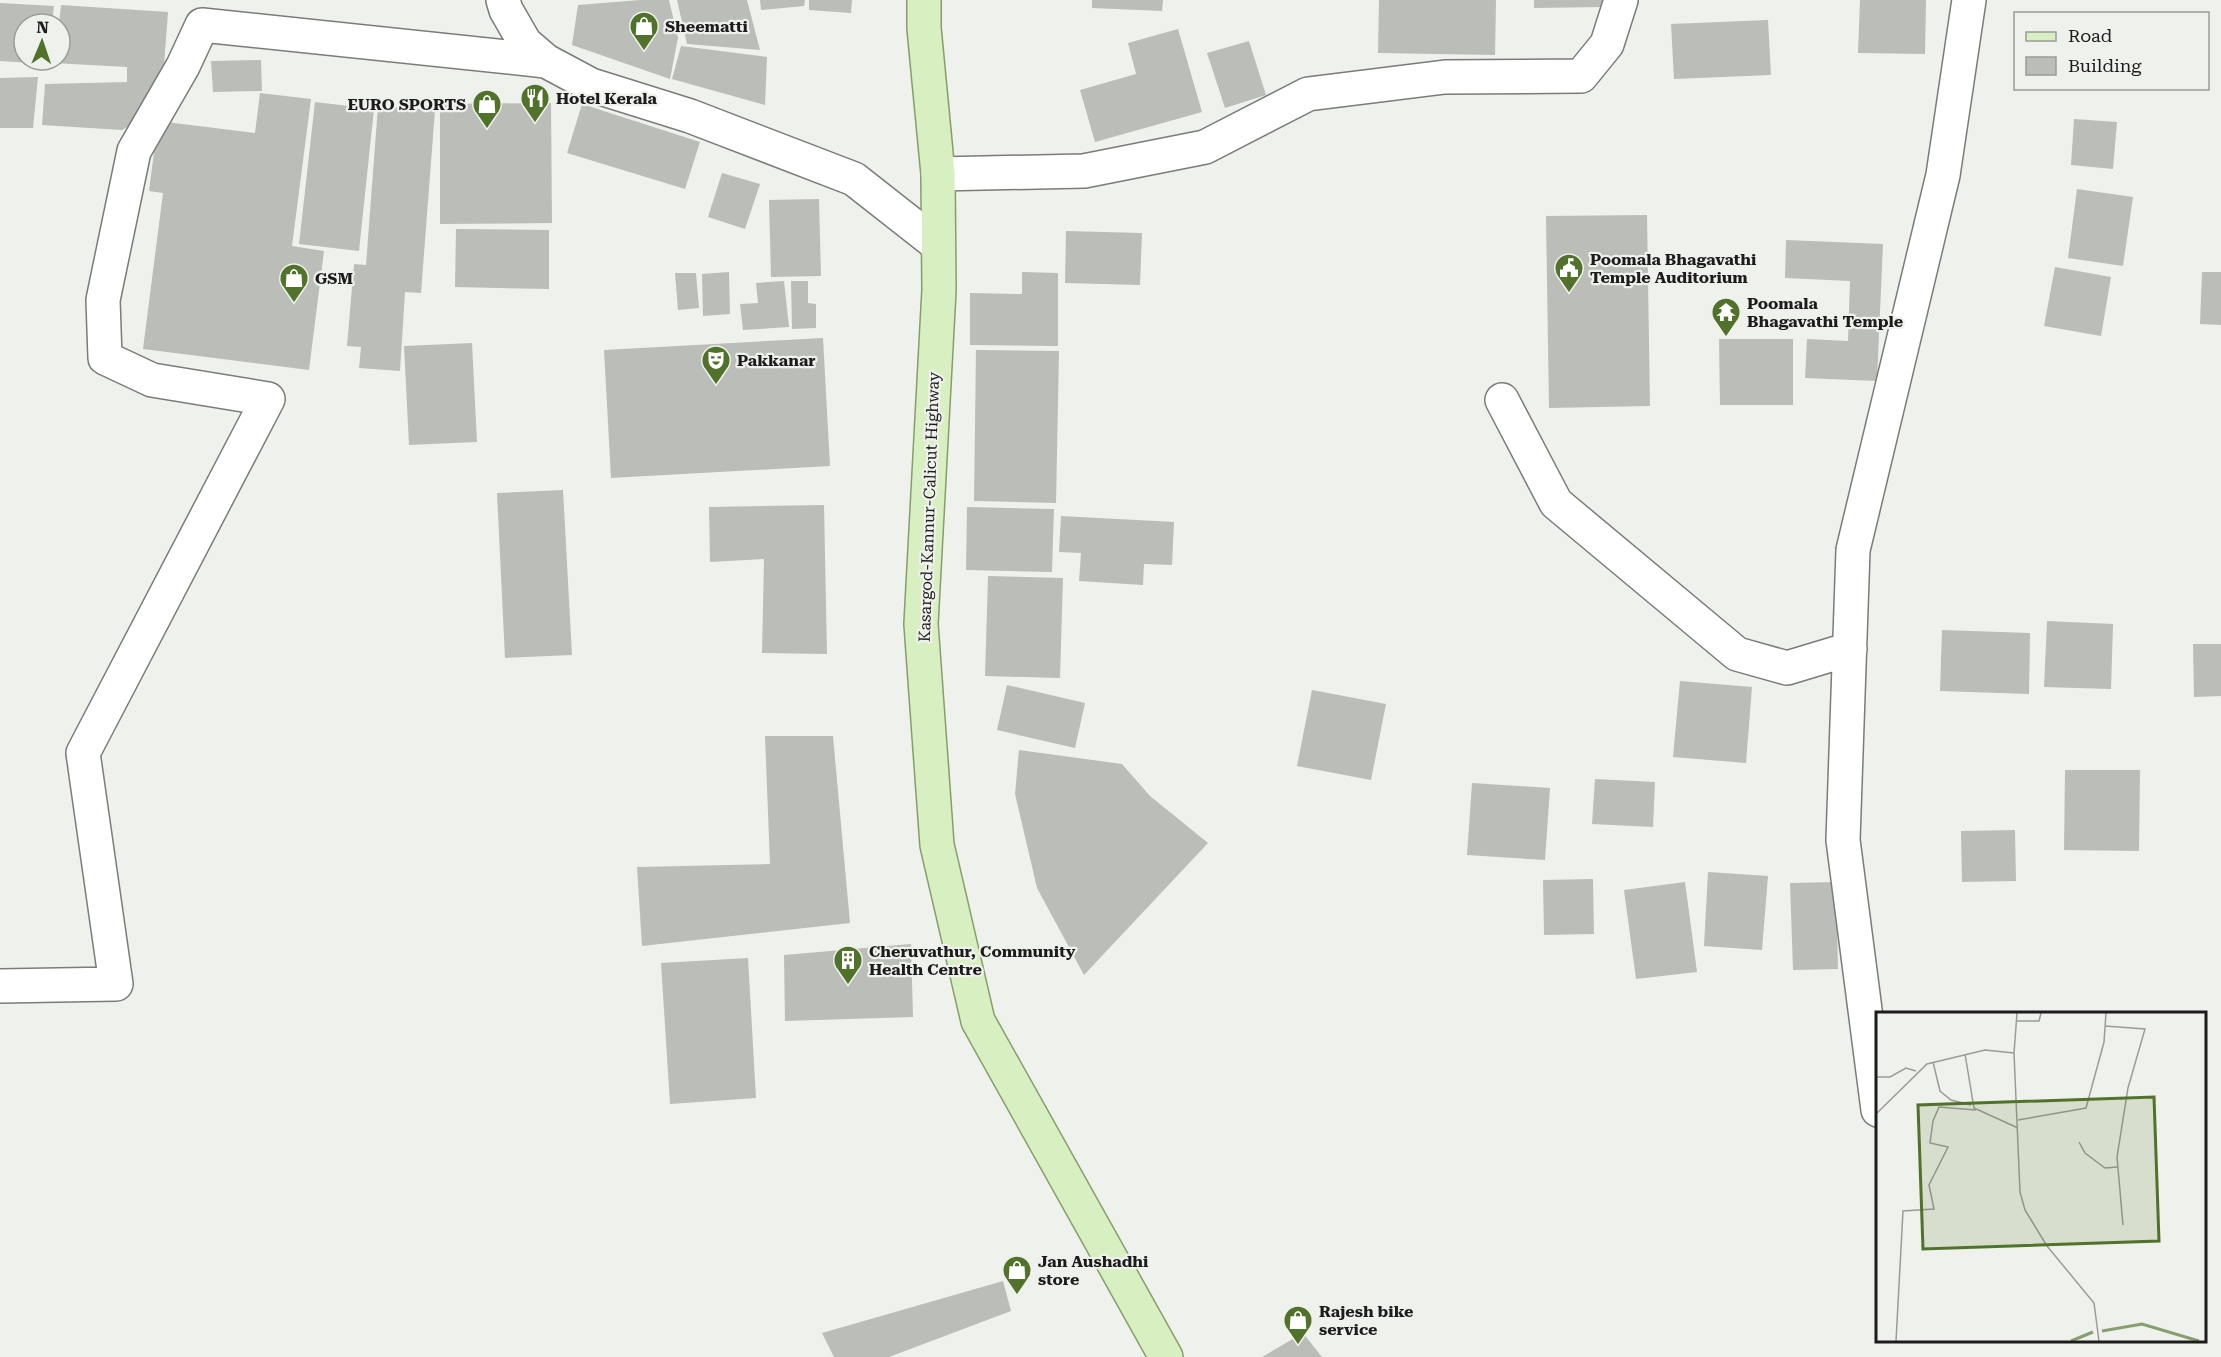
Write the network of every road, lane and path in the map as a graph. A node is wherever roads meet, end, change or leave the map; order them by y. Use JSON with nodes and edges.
{"nodes":[{"id":1,"x":924,"y":0,"type":"edge"},
{"id":2,"x":1622,"y":0,"type":"edge"},
{"id":3,"x":1969,"y":0,"type":"edge"},
{"id":4,"x":498,"y":3,"type":"edge"},
{"id":5,"x":546,"y":61,"type":"junction"},
{"id":6,"x":938,"y":174,"type":"junction"},
{"id":7,"x":938,"y":245,"type":"junction"},
{"id":8,"x":1502,"y":400,"type":"dead end"},
{"id":9,"x":1850,"y":649,"type":"junction"},
{"id":10,"x":0,"y":986,"type":"edge"},
{"id":11,"x":1876,"y":1095,"type":"edge"},
{"id":12,"x":1167,"y":1357,"type":"edge"}],
"edges":[{"from":1,"to":6,"type":"main road","name":"Kasargod-Kannur-Calicut Highway"},
{"from":2,"to":6,"type":"street"},
{"from":3,"to":9,"type":"street"},
{"from":4,"to":5,"type":"street"},
{"from":5,"to":7,"type":"street"},
{"from":5,"to":10,"type":"street"},
{"from":6,"to":7,"type":"main road","name":"Kasargod-Kannur-Calicut Highway"},
{"from":7,"to":12,"type":"main road","name":"Kasargod-Kannur-Calicut Highway"},
{"from":8,"to":9,"type":"street"},
{"from":9,"to":11,"type":"street"}]}
